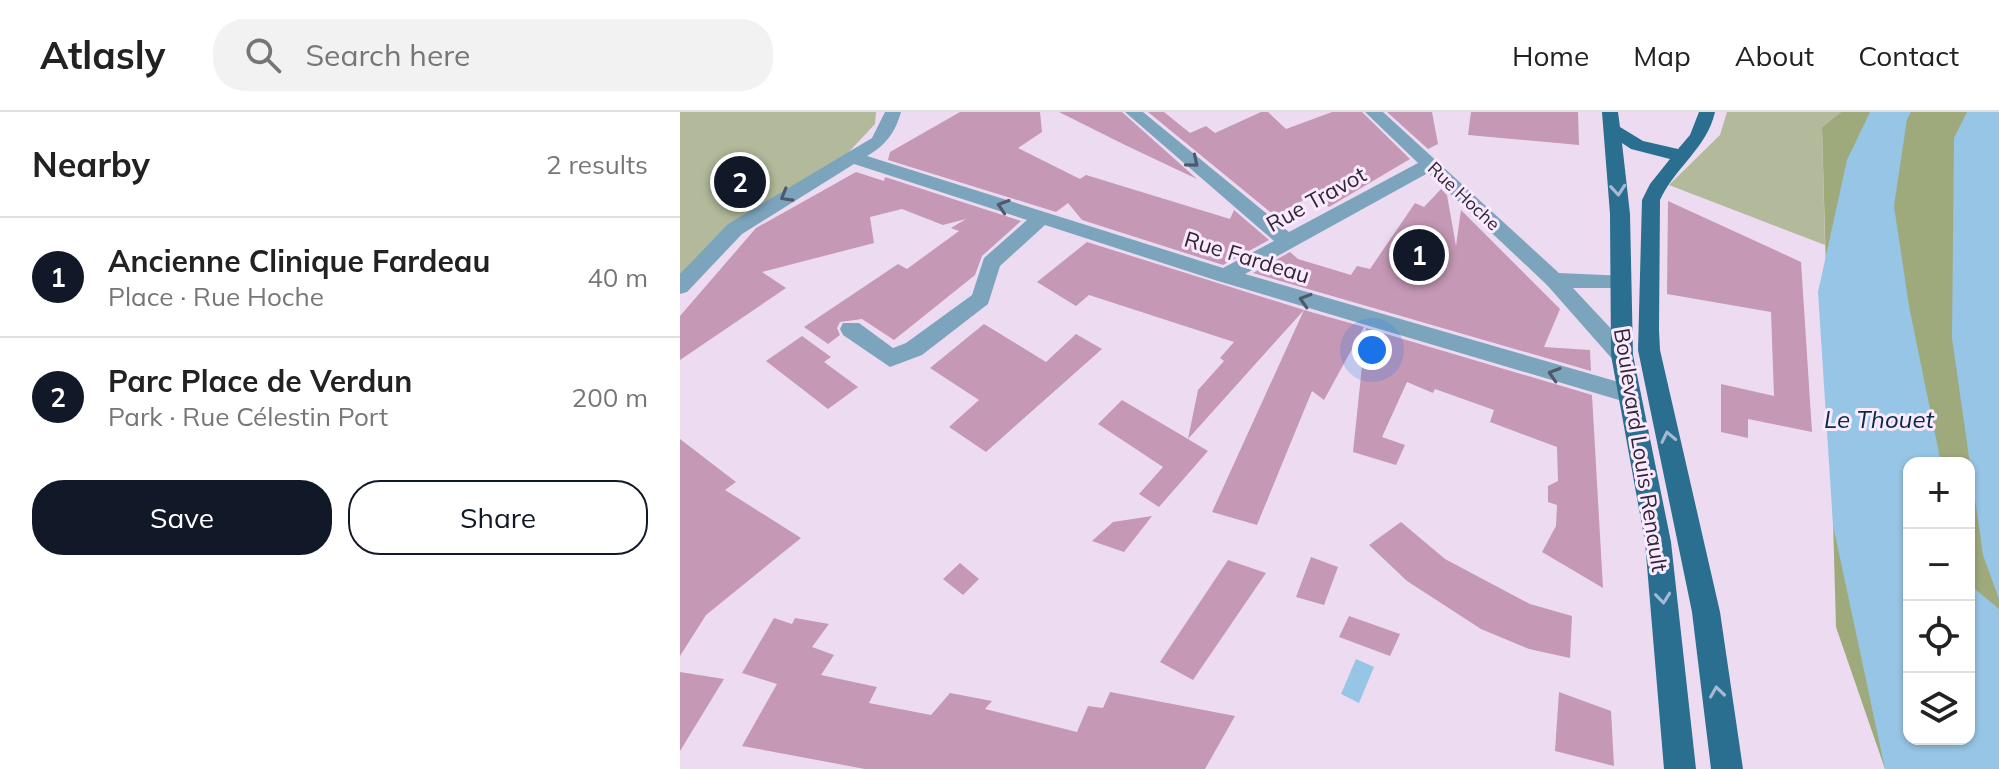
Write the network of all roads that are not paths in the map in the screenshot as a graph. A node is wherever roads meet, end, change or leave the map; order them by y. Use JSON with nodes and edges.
{"nodes":[{"id":1,"x":893,"y":112,"type":"edge"},
{"id":2,"x":1133,"y":112,"type":"edge"},
{"id":3,"x":1373,"y":112,"type":"edge"},
{"id":4,"x":1707,"y":112,"type":"edge"},
{"id":5,"x":1611,"y":121,"type":"edge"},
{"id":6,"x":1682,"y":156,"type":"junction"},
{"id":7,"x":854,"y":158,"type":"junction"},
{"id":8,"x":1430,"y":164,"type":"junction"},
{"id":9,"x":1041,"y":218,"type":"junction"},
{"id":10,"x":1288,"y":242,"type":"junction"},
{"id":11,"x":1225,"y":276,"type":"junction"},
{"id":12,"x":1554,"y":280,"type":"junction"},
{"id":13,"x":1620,"y":281,"type":"junction"},
{"id":14,"x":680,"y":287,"type":"edge"},
{"id":15,"x":851,"y":329,"type":"dead end"},
{"id":16,"x":1622,"y":355,"type":"junction"},
{"id":17,"x":1629,"y":394,"type":"junction"},
{"id":18,"x":1680,"y":769,"type":"edge"},
{"id":19,"x":1727,"y":769,"type":"edge"}],
"edges":[{"from":1,"to":7,"type":"street"},
{"from":2,"to":10,"type":"street","one_way":true},
{"from":3,"to":8,"type":"street","name":"Rue Hoche"},
{"from":4,"to":6,"type":"main road","name":"Boulevard Louis Renault"},
{"from":5,"to":6,"type":"main road","name":"Boulevard Louis Renault"},
{"from":5,"to":13,"type":"main road","name":"Boulevard Louis Renault","one_way":true},
{"from":19,"to":6,"type":"main road","name":"Boulevard Louis Renault","one_way":true},
{"from":9,"to":7,"type":"street","name":"Rue Fardeau","one_way":true},
{"from":7,"to":14,"type":"street","one_way":true},
{"from":8,"to":10,"type":"street","name":"Rue Travot"},
{"from":8,"to":12,"type":"street","name":"Rue Hoche"},
{"from":9,"to":11,"type":"street","name":"Rue Fardeau"},
{"from":9,"to":15,"type":"street"},
{"from":10,"to":11,"type":"street","name":"Rue Travot"},
{"from":17,"to":11,"type":"street","name":"Rue Fardeau","one_way":true},
{"from":12,"to":13,"type":"street"},
{"from":12,"to":16,"type":"street","name":"Rue Hoche"},
{"from":13,"to":16,"type":"main road","name":"Boulevard Louis Renault"},
{"from":16,"to":17,"type":"main road","name":"Boulevard Louis Renault"},
{"from":17,"to":18,"type":"main road","name":"Boulevard Louis Renault","one_way":true}]}
